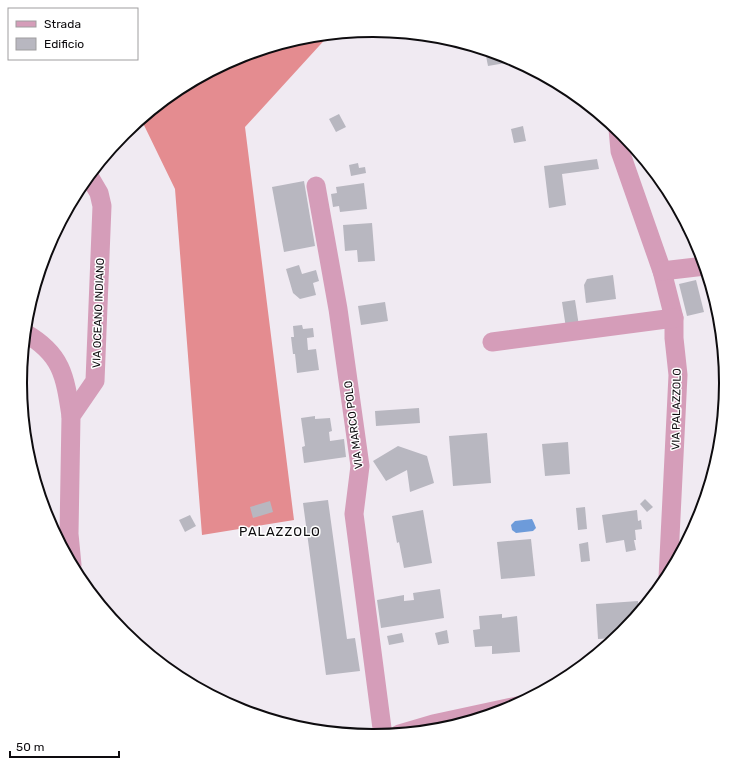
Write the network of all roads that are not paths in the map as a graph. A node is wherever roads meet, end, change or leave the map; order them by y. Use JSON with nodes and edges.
{"nodes":[{"id":1,"x":619,"y":138,"type":"edge"},
{"id":2,"x":92,"y":182,"type":"edge"},
{"id":3,"x":316,"y":186,"type":"dead end"},
{"id":4,"x":700,"y":267,"type":"edge"},
{"id":5,"x":662,"y":271,"type":"junction"},
{"id":6,"x":674,"y":318,"type":"junction"},
{"id":7,"x":30,"y":336,"type":"edge"},
{"id":8,"x":492,"y":342,"type":"dead end"},
{"id":9,"x":71,"y":416,"type":"junction"},
{"id":10,"x":70,"y":552,"type":"edge"},
{"id":11,"x":669,"y":566,"type":"edge"},
{"id":12,"x":470,"y":716,"type":"edge"},
{"id":13,"x":429,"y":725,"type":"edge"},
{"id":14,"x":382,"y":730,"type":"edge"}],
"edges":[{"from":1,"to":5,"type":"street","name":"VIA PALAZZOLO"},
{"from":2,"to":9,"type":"street","name":"VIA OCEANO INDIANO"},
{"from":3,"to":14,"type":"street","name":"VIA MARCO POLO"},
{"from":4,"to":5,"type":"street"},
{"from":5,"to":6,"type":"street","name":"VIA PALAZZOLO"},
{"from":6,"to":8,"type":"street"},
{"from":6,"to":11,"type":"street","name":"VIA PALAZZOLO"},
{"from":7,"to":9,"type":"street"},
{"from":9,"to":10,"type":"street"},
{"from":12,"to":13,"type":"street"}]}
